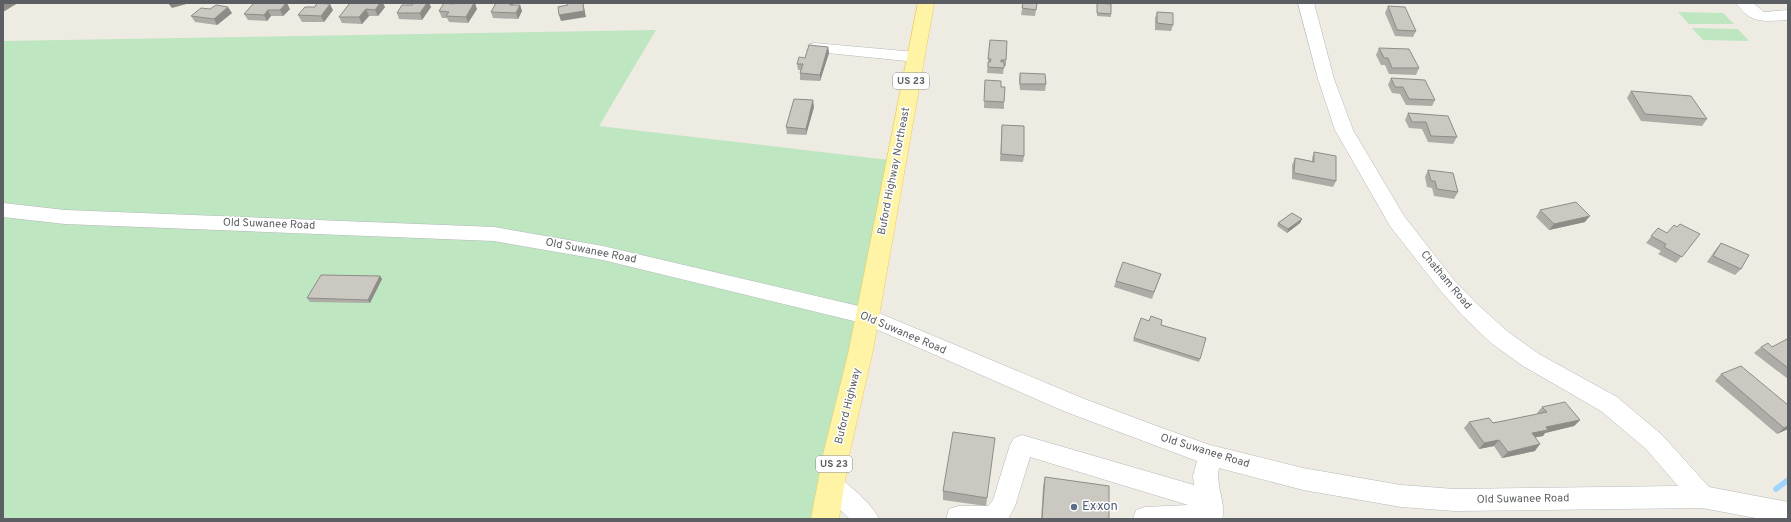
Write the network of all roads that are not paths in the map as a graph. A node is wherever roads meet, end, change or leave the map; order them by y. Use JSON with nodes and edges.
{"nodes":[{"id":1,"x":926,"y":3,"type":"edge"},
{"id":2,"x":1306,"y":3,"type":"edge"},
{"id":3,"x":1744,"y":3,"type":"edge"},
{"id":4,"x":1788,"y":15,"type":"edge"},
{"id":5,"x":814,"y":48,"type":"edge"},
{"id":6,"x":916,"y":58,"type":"junction"},
{"id":7,"x":3,"y":210,"type":"edge"},
{"id":8,"x":867,"y":316,"type":"junction"},
{"id":9,"x":1210,"y":455,"type":"junction"},
{"id":10,"x":831,"y":485,"type":"junction"},
{"id":11,"x":1702,"y":497,"type":"junction"},
{"id":12,"x":1211,"y":511,"type":"edge"},
{"id":13,"x":1788,"y":513,"type":"edge"},
{"id":14,"x":1145,"y":518,"type":"dead end"},
{"id":15,"x":825,"y":519,"type":"edge"},
{"id":16,"x":866,"y":519,"type":"edge"},
{"id":17,"x":958,"y":519,"type":"edge"}],
"edges":[{"from":1,"to":6,"type":"main road","name":"Buford Highway Northeast","number":"US 23"},
{"from":2,"to":11,"type":"street","name":"Chatham Road"},
{"from":3,"to":4,"type":"street"},
{"from":5,"to":6,"type":"street"},
{"from":6,"to":8,"type":"main road","name":"Buford Highway Northeast","number":"US 23"},
{"from":7,"to":8,"type":"street","name":"Old Suwanee Road"},
{"from":8,"to":9,"type":"street","name":"Old Suwanee Road"},
{"from":8,"to":10,"type":"main road","name":"Buford Highway","number":"US 23"},
{"from":9,"to":11,"type":"street","name":"Old Suwanee Road"},
{"from":9,"to":12,"type":"street"},
{"from":10,"to":15,"type":"main road","name":"Buford Highway","number":"US 23"},
{"from":10,"to":16,"type":"street"},
{"from":11,"to":13,"type":"street","name":"Old Suwanee Road"},
{"from":12,"to":14,"type":"street"},
{"from":12,"to":17,"type":"street"}]}
